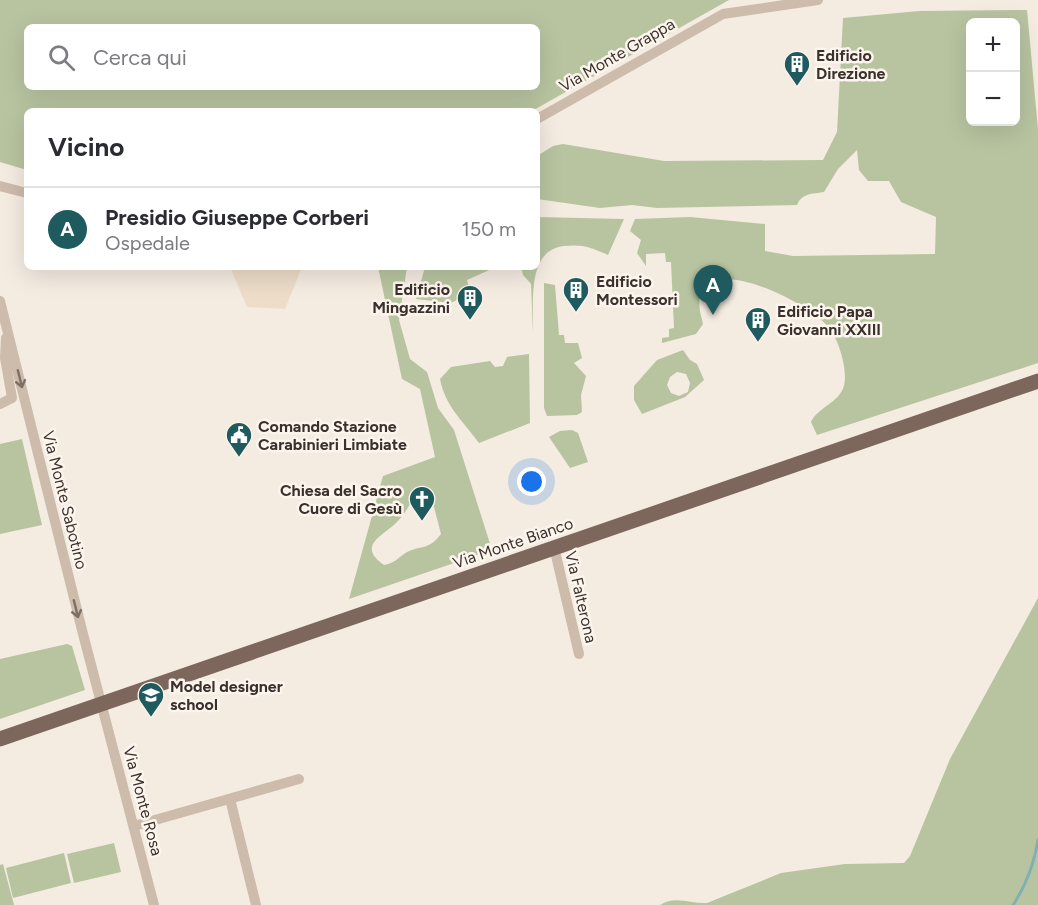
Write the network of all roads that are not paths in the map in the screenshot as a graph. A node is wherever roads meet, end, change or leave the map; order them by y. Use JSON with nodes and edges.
{"nodes":[{"id":1,"x":818,"y":0,"type":"edge"},
{"id":2,"x":540,"y":117,"type":"edge"},
{"id":3,"x":0,"y":186,"type":"edge"},
{"id":4,"x":24,"y":192,"type":"edge"},
{"id":5,"x":0,"y":302,"type":"edge"},
{"id":6,"x":7,"y":328,"type":"junction"},
{"id":7,"x":1038,"y":381,"type":"edge"},
{"id":8,"x":0,"y":404,"type":"edge"},
{"id":9,"x":554,"y":547,"type":"junction"},
{"id":10,"x":579,"y":654,"type":"dead end"},
{"id":11,"x":102,"y":705,"type":"junction"},
{"id":12,"x":0,"y":739,"type":"edge"},
{"id":13,"x":300,"y":780,"type":"dead end"},
{"id":14,"x":230,"y":799,"type":"junction"},
{"id":15,"x":134,"y":826,"type":"junction"},
{"id":16,"x":154,"y":905,"type":"edge"},
{"id":17,"x":256,"y":905,"type":"edge"}],
"edges":[{"from":1,"to":2,"type":"street","name":"Via Monte Grappa"},
{"from":3,"to":4,"type":"street"},
{"from":5,"to":6,"type":"street","name":"Via Monte Sabotino"},
{"from":6,"to":8,"type":"street"},
{"from":6,"to":11,"type":"street","name":"Via Monte Sabotino","one_way":true},
{"from":7,"to":9,"type":"main road","name":"Via Monte Bianco"},
{"from":9,"to":10,"type":"street","name":"Via Falterona"},
{"from":9,"to":11,"type":"main road","name":"Via Monte Bianco"},
{"from":11,"to":12,"type":"main road","name":"Via Monte Bianco"},
{"from":11,"to":15,"type":"street","name":"Via Monte Rosa"},
{"from":13,"to":14,"type":"street"},
{"from":14,"to":15,"type":"street"},
{"from":14,"to":17,"type":"street"},
{"from":15,"to":16,"type":"street","name":"Via Monte Rosa"}]}
